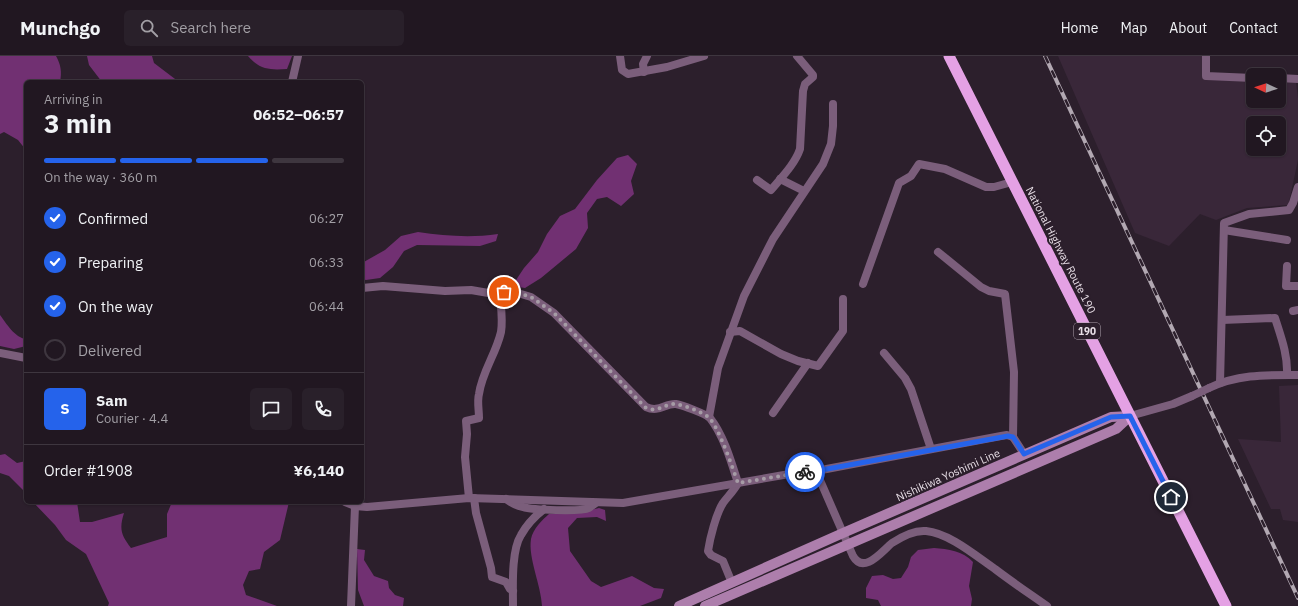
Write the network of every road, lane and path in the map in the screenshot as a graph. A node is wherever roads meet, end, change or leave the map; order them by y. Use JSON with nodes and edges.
{"nodes":[{"id":1,"x":620,"y":56,"type":"edge"},
{"id":2,"x":647,"y":56,"type":"edge"},
{"id":3,"x":704,"y":56,"type":"edge"},
{"id":4,"x":796,"y":56,"type":"edge"},
{"id":5,"x":949,"y":56,"type":"edge"},
{"id":6,"x":1206,"y":56,"type":"edge"},
{"id":7,"x":300,"y":57,"type":"edge"},
{"id":8,"x":644,"y":72,"type":"junction"},
{"id":9,"x":1246,"y":78,"type":"edge"},
{"id":10,"x":1286,"y":78,"type":"edge"},
{"id":11,"x":1298,"y":79,"type":"edge"},
{"id":12,"x":293,"y":80,"type":"edge"},
{"id":13,"x":833,"y":104,"type":"dead end"},
{"id":14,"x":780,"y":179,"type":"junction"},
{"id":15,"x":757,"y":180,"type":"dead end"},
{"id":16,"x":1012,"y":182,"type":"junction"},
{"id":17,"x":1298,"y":187,"type":"edge"},
{"id":18,"x":804,"y":191,"type":"junction"},
{"id":19,"x":1224,"y":230,"type":"junction"},
{"id":20,"x":1287,"y":240,"type":"dead end"},
{"id":21,"x":938,"y":252,"type":"dead end"},
{"id":22,"x":1287,"y":266,"type":"dead end"},
{"id":23,"x":863,"y":284,"type":"dead end"},
{"id":24,"x":1298,"y":286,"type":"edge"},
{"id":25,"x":364,"y":288,"type":"edge"},
{"id":26,"x":500,"y":295,"type":"junction"},
{"id":27,"x":843,"y":300,"type":"dead end"},
{"id":28,"x":1222,"y":320,"type":"junction"},
{"id":29,"x":730,"y":332,"type":"junction"},
{"id":30,"x":0,"y":353,"type":"edge"},
{"id":31,"x":884,"y":353,"type":"dead end"},
{"id":32,"x":24,"y":358,"type":"edge"},
{"id":33,"x":808,"y":363,"type":"junction"},
{"id":34,"x":1286,"y":375,"type":"junction"},
{"id":35,"x":1298,"y":375,"type":"edge"},
{"id":36,"x":1220,"y":383,"type":"junction"},
{"id":37,"x":773,"y":413,"type":"dead end"},
{"id":38,"x":1130,"y":416,"type":"junction"},
{"id":39,"x":709,"y":417,"type":"junction"},
{"id":40,"x":1013,"y":437,"type":"junction"},
{"id":41,"x":931,"y":449,"type":"junction"},
{"id":42,"x":1024,"y":454,"type":"junction"},
{"id":43,"x":816,"y":471,"type":"junction"},
{"id":44,"x":738,"y":483,"type":"junction"},
{"id":45,"x":471,"y":498,"type":"junction"},
{"id":46,"x":505,"y":499,"type":"junction"},
{"id":47,"x":596,"y":502,"type":"junction"},
{"id":48,"x":350,"y":504,"type":"edge"},
{"id":49,"x":355,"y":506,"type":"junction"},
{"id":50,"x":544,"y":509,"type":"junction"},
{"id":51,"x":843,"y":533,"type":"junction"},
{"id":52,"x":848,"y":545,"type":"junction"},
{"id":53,"x":732,"y":583,"type":"junction"},
{"id":54,"x":513,"y":591,"type":"junction"},
{"id":55,"x":351,"y":606,"type":"edge"},
{"id":56,"x":513,"y":606,"type":"edge"},
{"id":57,"x":679,"y":606,"type":"edge"},
{"id":58,"x":705,"y":606,"type":"edge"},
{"id":59,"x":1047,"y":606,"type":"edge"},
{"id":60,"x":1226,"y":606,"type":"edge"}],
"edges":[{"from":1,"to":8,"type":"street"},
{"from":2,"to":8,"type":"street"},
{"from":3,"to":8,"type":"street"},
{"from":4,"to":14,"type":"street"},
{"from":5,"to":16,"type":"highway","name":"National Highway Route 190","number":"190"},
{"from":6,"to":9,"type":"street"},
{"from":7,"to":12,"type":"street"},
{"from":10,"to":11,"type":"street"},
{"from":13,"to":18,"type":"street"},
{"from":14,"to":15,"type":"street"},
{"from":14,"to":18,"type":"street"},
{"from":16,"to":23,"type":"street"},
{"from":16,"to":38,"type":"highway","name":"National Highway Route 190","number":"190"},
{"from":17,"to":19,"type":"street"},
{"from":18,"to":29,"type":"street"},
{"from":19,"to":20,"type":"street"},
{"from":19,"to":28,"type":"street"},
{"from":21,"to":40,"type":"street"},
{"from":22,"to":24,"type":"street"},
{"from":25,"to":26,"type":"street"},
{"from":26,"to":39,"type":"street"},
{"from":26,"to":45,"type":"street"},
{"from":27,"to":33,"type":"street"},
{"from":28,"to":34,"type":"street"},
{"from":28,"to":36,"type":"street"},
{"from":29,"to":33,"type":"street"},
{"from":29,"to":39,"type":"street"},
{"from":30,"to":32,"type":"street"},
{"from":31,"to":41,"type":"street"},
{"from":33,"to":37,"type":"street"},
{"from":34,"to":35,"type":"street"},
{"from":34,"to":36,"type":"street"},
{"from":36,"to":38,"type":"street","bridge":true},
{"from":38,"to":42,"type":"main road","name":"Nishikiwa Yoshimi Line"},
{"from":38,"to":52,"type":"main road"},
{"from":38,"to":60,"type":"highway","name":"National Highway Route 190","number":"190"},
{"from":39,"to":44,"type":"street"},
{"from":40,"to":41,"type":"street"},
{"from":40,"to":42,"type":"street"},
{"from":41,"to":43,"type":"street"},
{"from":42,"to":51,"type":"main road","name":"Nishikiwa Yoshimi Line"},
{"from":43,"to":44,"type":"street"},
{"from":43,"to":51,"type":"street"},
{"from":44,"to":47,"type":"street"},
{"from":44,"to":53,"type":"street"},
{"from":45,"to":46,"type":"street"},
{"from":45,"to":49,"type":"street"},
{"from":45,"to":54,"type":"street"},
{"from":46,"to":47,"type":"street"},
{"from":46,"to":50,"type":"street"},
{"from":47,"to":50,"type":"street"},
{"from":48,"to":49,"type":"street"},
{"from":49,"to":55,"type":"street"},
{"from":50,"to":54,"type":"street"},
{"from":51,"to":52,"type":"street"},
{"from":51,"to":53,"type":"main road","name":"Nishikiwa Yoshimi Line"},
{"from":52,"to":58,"type":"main road"},
{"from":52,"to":59,"type":"street"},
{"from":53,"to":57,"type":"main road","name":"Nishikiwa Yoshimi Line"},
{"from":54,"to":56,"type":"street"}]}
